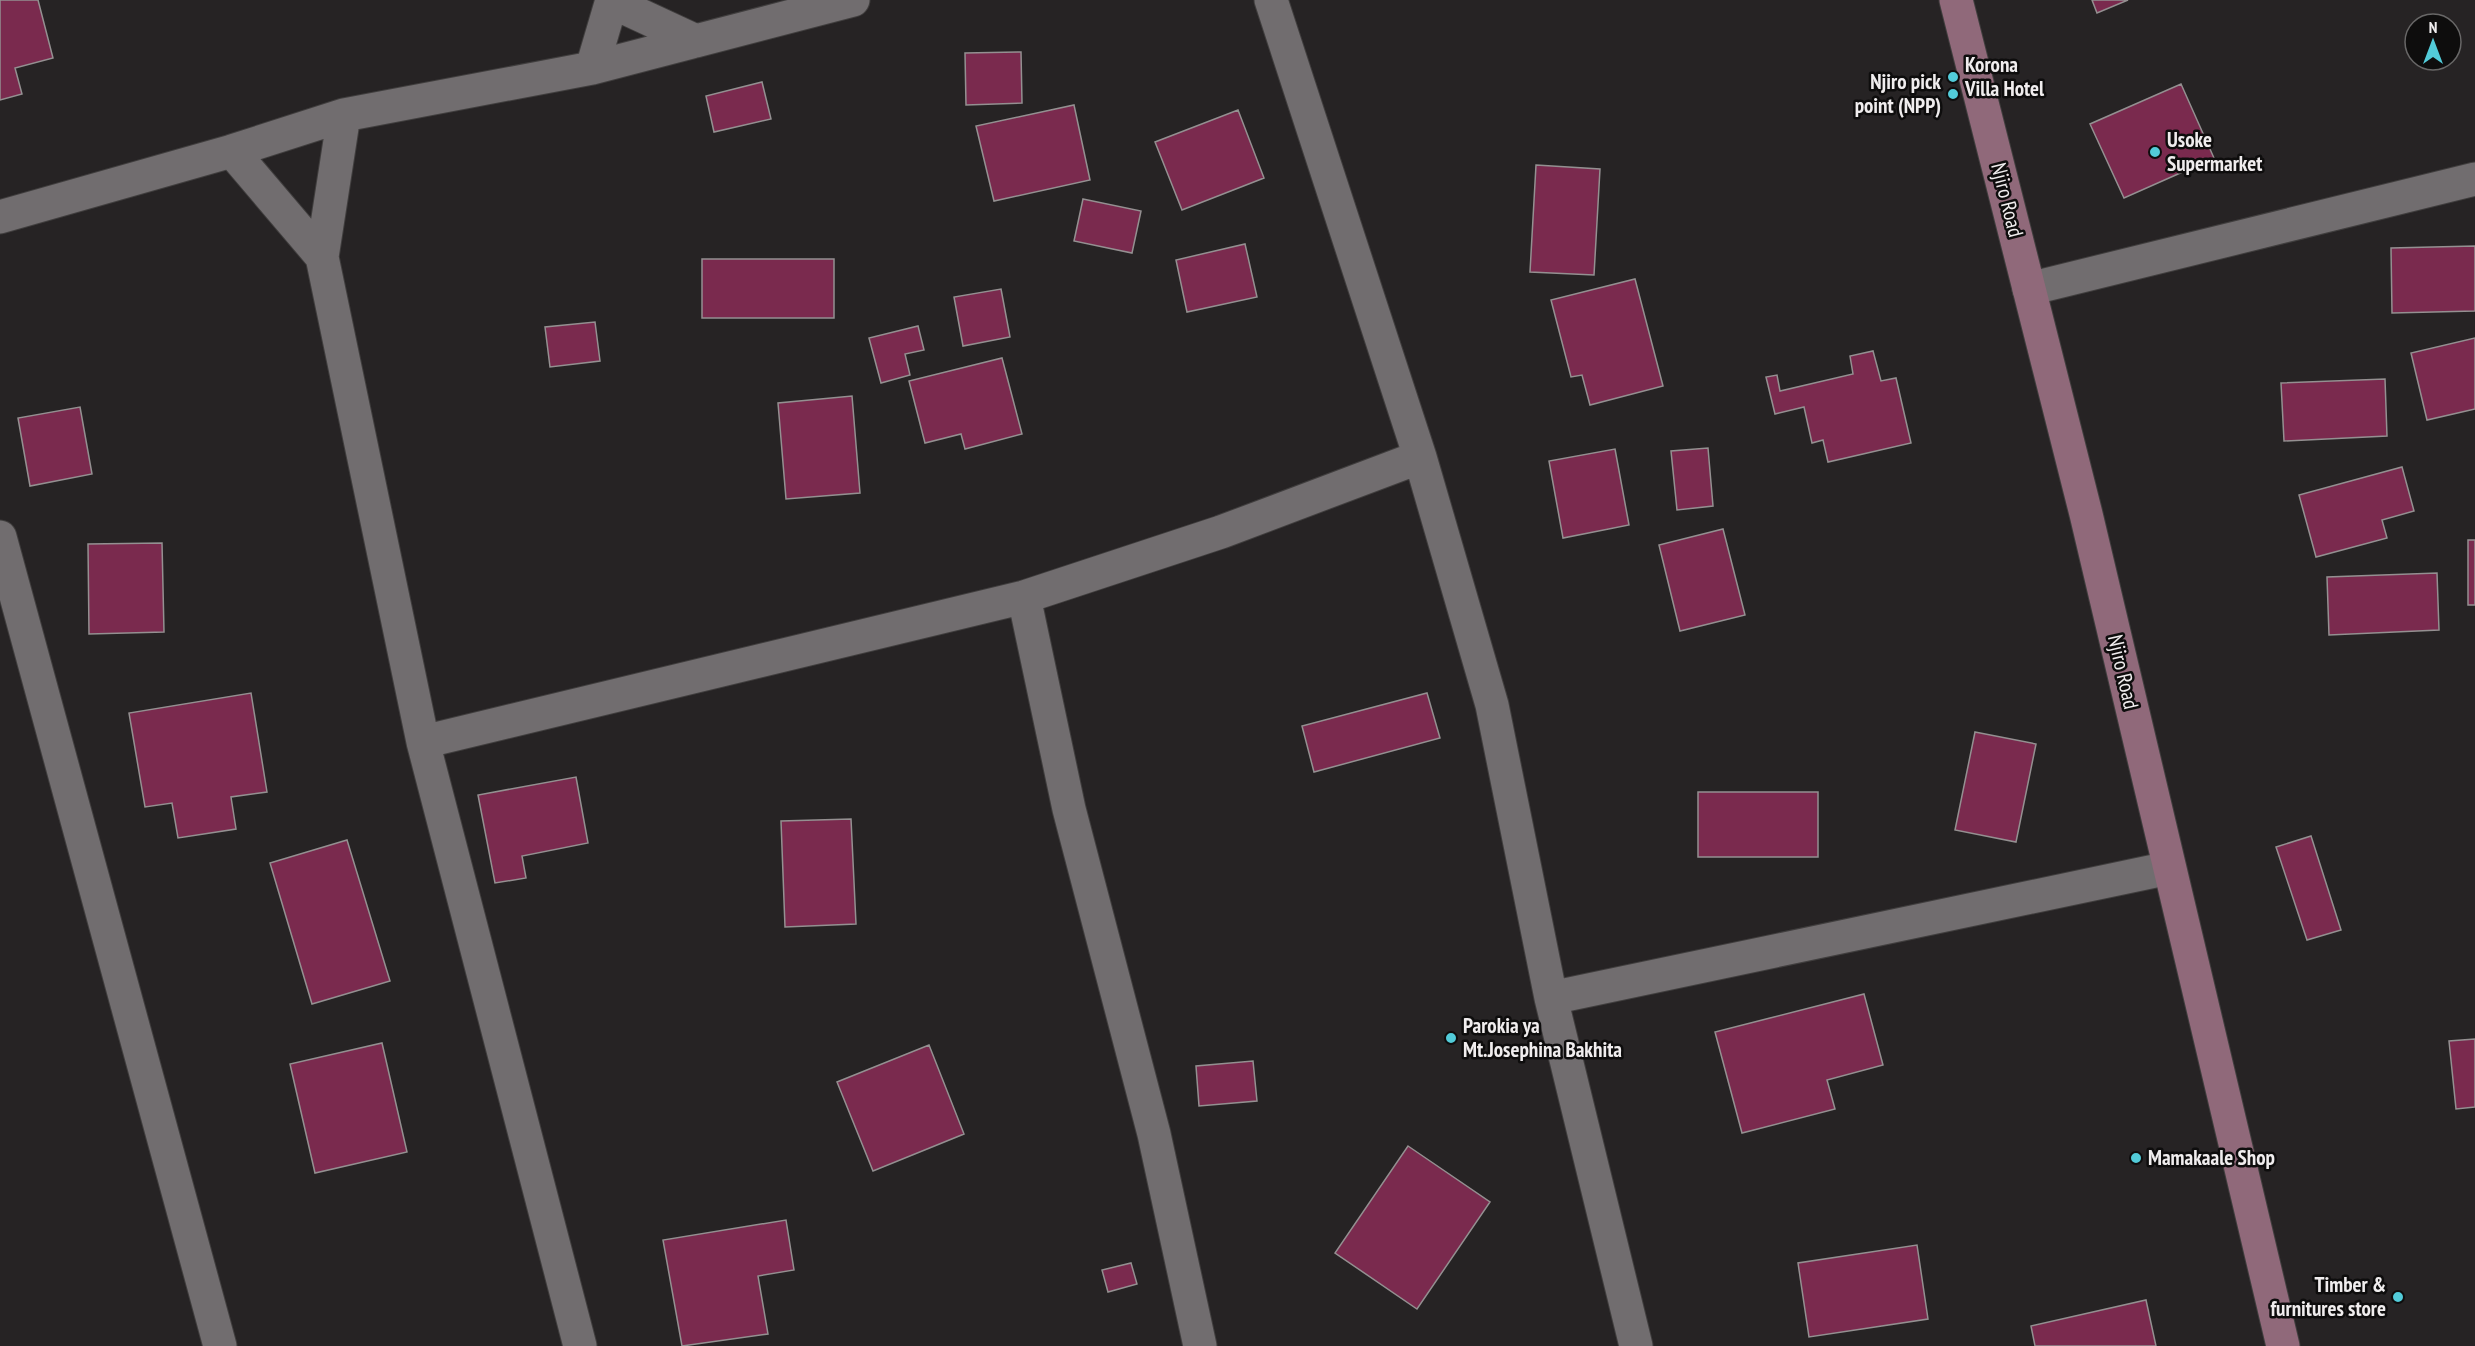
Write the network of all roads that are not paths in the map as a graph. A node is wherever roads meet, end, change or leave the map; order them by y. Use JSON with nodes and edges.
{"nodes":[{"id":1,"x":853,"y":0,"type":"edge"},
{"id":2,"x":1271,"y":0,"type":"edge"},
{"id":3,"x":1956,"y":0,"type":"edge"},
{"id":4,"x":612,"y":1,"type":"edge"},
{"id":5,"x":696,"y":41,"type":"junction"},
{"id":6,"x":592,"y":68,"type":"junction"},
{"id":7,"x":344,"y":115,"type":"junction"},
{"id":8,"x":232,"y":151,"type":"junction"},
{"id":9,"x":2475,"y":179,"type":"edge"},
{"id":10,"x":0,"y":217,"type":"edge"},
{"id":11,"x":322,"y":257,"type":"junction"},
{"id":12,"x":2029,"y":290,"type":"junction"},
{"id":13,"x":1420,"y":457,"type":"junction"},
{"id":14,"x":0,"y":537,"type":"edge"},
{"id":15,"x":1024,"y":597,"type":"junction"},
{"id":16,"x":423,"y":742,"type":"junction"},
{"id":17,"x":2169,"y":868,"type":"junction"},
{"id":18,"x":1551,"y":998,"type":"junction"},
{"id":19,"x":1627,"y":1344,"type":"edge"},
{"id":20,"x":220,"y":1346,"type":"edge"},
{"id":21,"x":580,"y":1346,"type":"edge"},
{"id":22,"x":1200,"y":1346,"type":"edge"},
{"id":23,"x":2283,"y":1346,"type":"edge"}],
"edges":[{"from":1,"to":5,"type":"street"},
{"from":2,"to":13,"type":"street"},
{"from":3,"to":12,"type":"street","name":"Njiro Road"},
{"from":4,"to":5,"type":"street"},
{"from":4,"to":6,"type":"street"},
{"from":5,"to":6,"type":"street"},
{"from":6,"to":7,"type":"street"},
{"from":7,"to":8,"type":"street"},
{"from":7,"to":11,"type":"street"},
{"from":8,"to":10,"type":"street"},
{"from":8,"to":11,"type":"street"},
{"from":9,"to":12,"type":"street"},
{"from":11,"to":16,"type":"street"},
{"from":12,"to":17,"type":"street","name":"Njiro Road"},
{"from":13,"to":15,"type":"street"},
{"from":13,"to":18,"type":"street"},
{"from":14,"to":20,"type":"street"},
{"from":15,"to":16,"type":"street"},
{"from":15,"to":22,"type":"street"},
{"from":16,"to":21,"type":"street"},
{"from":17,"to":18,"type":"street"},
{"from":17,"to":23,"type":"street","name":"Njiro Road"},
{"from":18,"to":19,"type":"street"}]}
